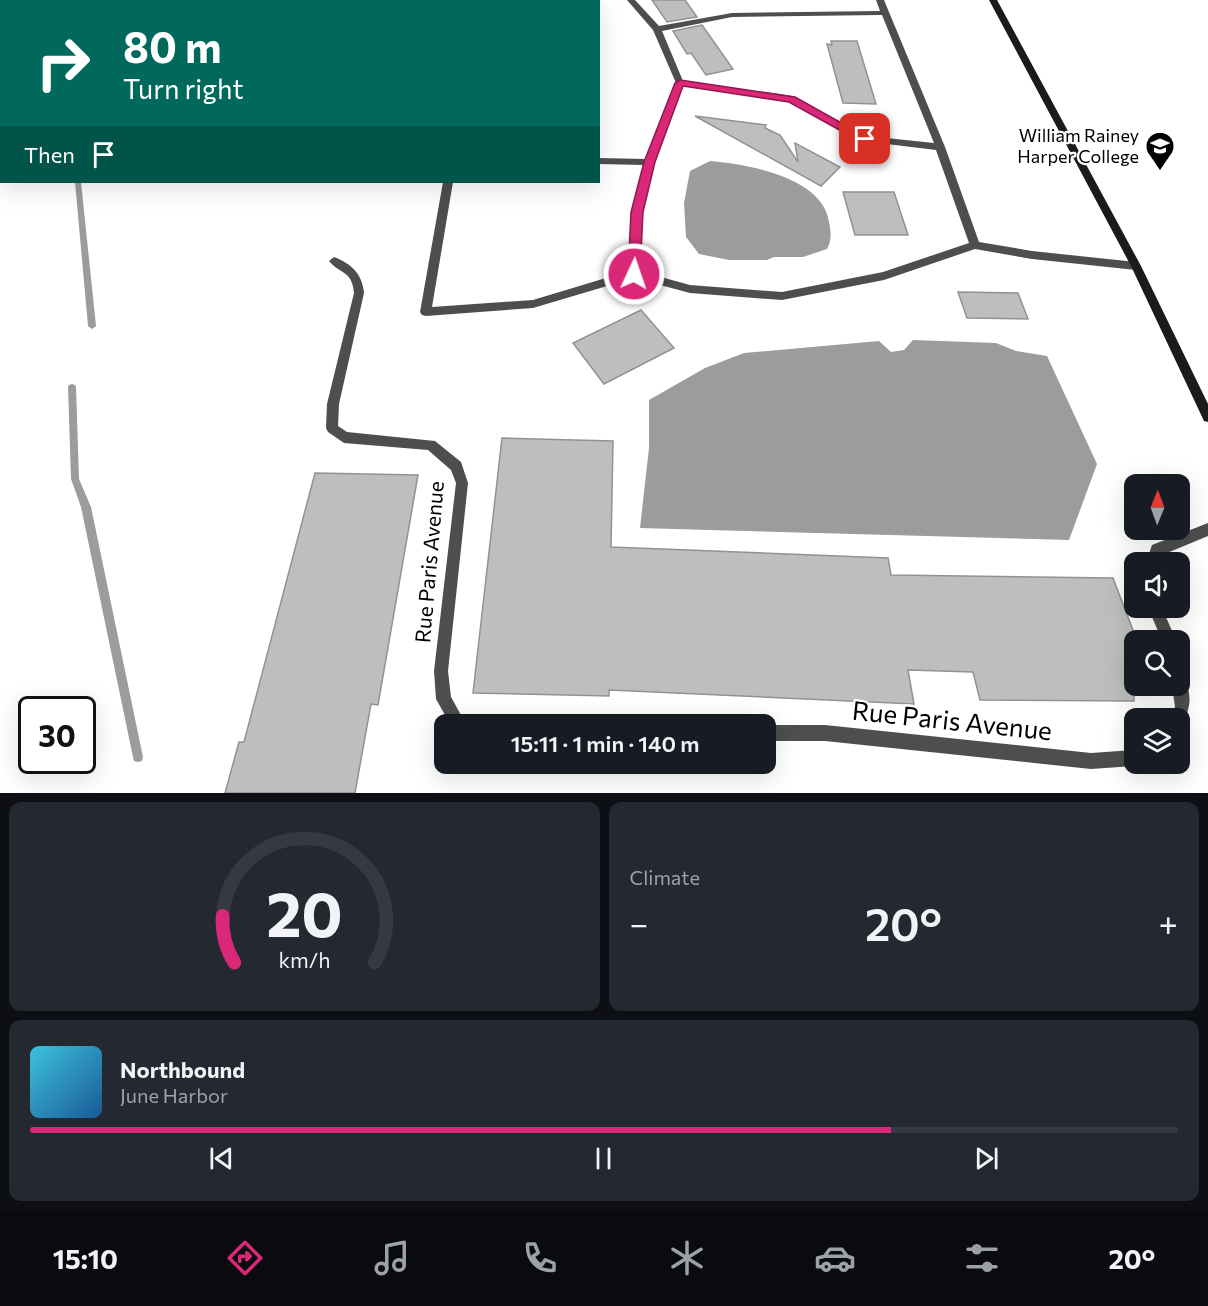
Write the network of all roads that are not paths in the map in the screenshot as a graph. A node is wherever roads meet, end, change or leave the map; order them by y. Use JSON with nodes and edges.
{"nodes":[{"id":1,"x":631,"y":0,"type":"edge"},
{"id":2,"x":880,"y":0,"type":"edge"},
{"id":3,"x":993,"y":0,"type":"edge"},
{"id":4,"x":885,"y":13,"type":"junction"},
{"id":5,"x":657,"y":29,"type":"junction"},
{"id":6,"x":680,"y":83,"type":"junction"},
{"id":7,"x":940,"y":147,"type":"junction"},
{"id":8,"x":600,"y":160,"type":"edge"},
{"id":9,"x":650,"y":162,"type":"junction"},
{"id":10,"x":448,"y":183,"type":"edge"},
{"id":11,"x":975,"y":245,"type":"junction"},
{"id":12,"x":334,"y":261,"type":"dead end"},
{"id":13,"x":1136,"y":266,"type":"junction"},
{"id":14,"x":634,"y":274,"type":"junction"},
{"id":15,"x":1208,"y":417,"type":"edge"},
{"id":16,"x":1208,"y":529,"type":"edge"},
{"id":17,"x":1156,"y":552,"type":"edge"},
{"id":18,"x":452,"y":714,"type":"edge"},
{"id":19,"x":776,"y":733,"type":"edge"},
{"id":20,"x":1124,"y":759,"type":"edge"}],
"edges":[{"from":1,"to":5,"type":"street"},
{"from":2,"to":4,"type":"street"},
{"from":3,"to":13,"type":"main road"},
{"from":4,"to":5,"type":"street"},
{"from":4,"to":7,"type":"street"},
{"from":5,"to":6,"type":"street"},
{"from":6,"to":7,"type":"street"},
{"from":6,"to":9,"type":"street"},
{"from":7,"to":11,"type":"street"},
{"from":8,"to":9,"type":"street"},
{"from":9,"to":14,"type":"street"},
{"from":10,"to":14,"type":"street"},
{"from":11,"to":13,"type":"street"},
{"from":11,"to":14,"type":"street"},
{"from":12,"to":18,"type":"street","name":"Rue Paris Avenue"},
{"from":13,"to":15,"type":"main road"},
{"from":16,"to":17,"type":"street"},
{"from":19,"to":20,"type":"street","name":"Rue Paris Avenue"}]}
